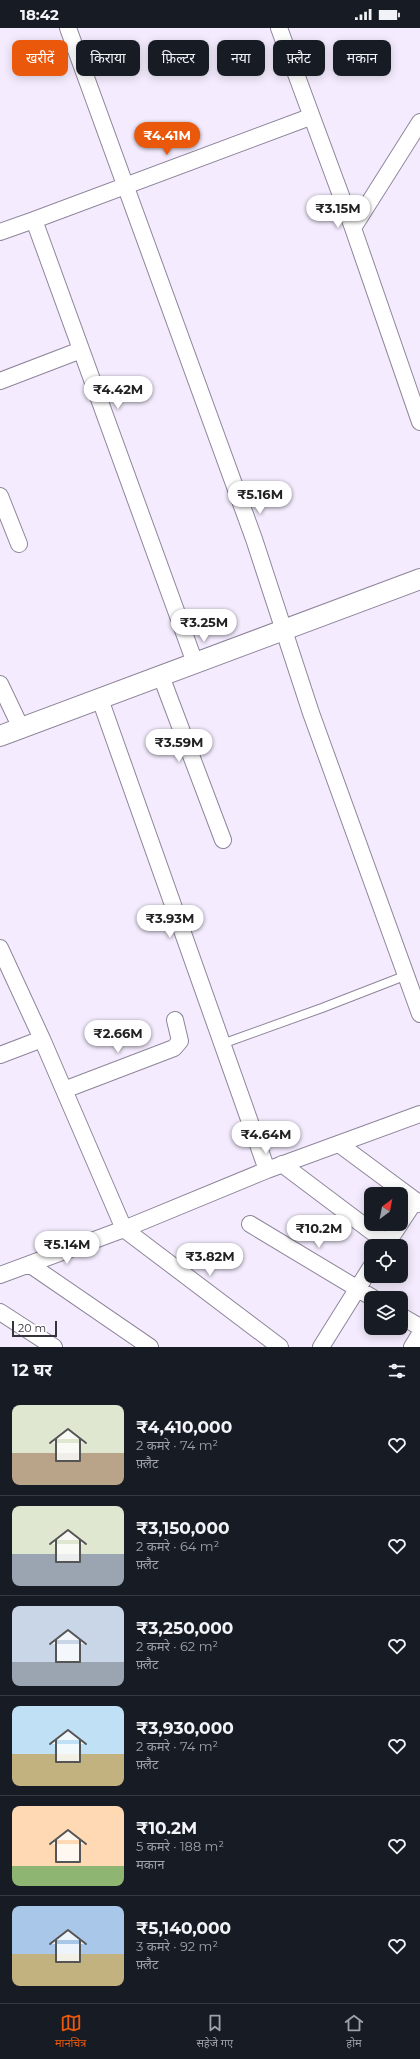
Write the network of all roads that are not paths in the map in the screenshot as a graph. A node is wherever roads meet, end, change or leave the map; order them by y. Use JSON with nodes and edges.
{"nodes":[{"id":1,"x":68,"y":28,"type":"edge"},
{"id":2,"x":279,"y":28,"type":"edge"},
{"id":3,"x":310,"y":117,"type":"junction"},
{"id":4,"x":420,"y":122,"type":"edge"},
{"id":5,"x":126,"y":186,"type":"junction"},
{"id":6,"x":34,"y":220,"type":"junction"},
{"id":7,"x":353,"y":228,"type":"junction"},
{"id":8,"x":0,"y":232,"type":"edge"},
{"id":9,"x":81,"y":350,"type":"junction"},
{"id":10,"x":0,"y":381,"type":"edge"},
{"id":11,"x":420,"y":422,"type":"edge"},
{"id":12,"x":0,"y":496,"type":"edge"},
{"id":13,"x":19,"y":544,"type":"dead end"},
{"id":14,"x":420,"y":579,"type":"edge"},
{"id":15,"x":285,"y":630,"type":"junction"},
{"id":16,"x":195,"y":663,"type":"junction"},
{"id":17,"x":162,"y":676,"type":"junction"},
{"id":18,"x":0,"y":684,"type":"edge"},
{"id":19,"x":100,"y":699,"type":"junction"},
{"id":20,"x":21,"y":728,"type":"junction"},
{"id":21,"x":0,"y":736,"type":"edge"},
{"id":22,"x":223,"y":840,"type":"dead end"},
{"id":23,"x":0,"y":948,"type":"edge"},
{"id":24,"x":407,"y":975,"type":"junction"},
{"id":25,"x":420,"y":1014,"type":"edge"},
{"id":26,"x":175,"y":1020,"type":"dead end"},
{"id":27,"x":42,"y":1039,"type":"junction"},
{"id":28,"x":222,"y":1044,"type":"junction"},
{"id":29,"x":0,"y":1055,"type":"edge"},
{"id":30,"x":64,"y":1090,"type":"junction"},
{"id":31,"x":420,"y":1114,"type":"edge"},
{"id":32,"x":339,"y":1144,"type":"junction"},
{"id":33,"x":282,"y":1164,"type":"junction"},
{"id":34,"x":267,"y":1170,"type":"junction"},
{"id":35,"x":418,"y":1202,"type":"edge"},
{"id":36,"x":408,"y":1214,"type":"edge"},
{"id":37,"x":250,"y":1224,"type":"dead end"},
{"id":38,"x":124,"y":1229,"type":"junction"},
{"id":39,"x":380,"y":1239,"type":"edge"},
{"id":40,"x":29,"y":1264,"type":"junction"},
{"id":41,"x":0,"y":1275,"type":"edge"},
{"id":42,"x":364,"y":1278,"type":"edge"},
{"id":43,"x":357,"y":1288,"type":"junction"},
{"id":44,"x":364,"y":1292,"type":"edge"},
{"id":45,"x":0,"y":1312,"type":"edge"},
{"id":46,"x":408,"y":1320,"type":"edge"},
{"id":47,"x":420,"y":1327,"type":"edge"},
{"id":48,"x":420,"y":1334,"type":"edge"},
{"id":49,"x":54,"y":1347,"type":"edge"},
{"id":50,"x":150,"y":1347,"type":"edge"},
{"id":51,"x":280,"y":1347,"type":"edge"},
{"id":52,"x":321,"y":1347,"type":"edge"},
{"id":53,"x":412,"y":1347,"type":"edge"}],
"edges":[{"from":1,"to":5,"type":"street"},
{"from":2,"to":3,"type":"street"},
{"from":3,"to":5,"type":"street"},
{"from":3,"to":7,"type":"street"},
{"from":4,"to":7,"type":"street"},
{"from":5,"to":6,"type":"street"},
{"from":5,"to":15,"type":"street"},
{"from":6,"to":8,"type":"street"},
{"from":6,"to":9,"type":"street"},
{"from":7,"to":11,"type":"street"},
{"from":9,"to":10,"type":"street"},
{"from":9,"to":16,"type":"street"},
{"from":12,"to":13,"type":"street"},
{"from":14,"to":15,"type":"street"},
{"from":15,"to":16,"type":"street"},
{"from":15,"to":24,"type":"street"},
{"from":16,"to":17,"type":"street"},
{"from":17,"to":19,"type":"street"},
{"from":17,"to":22,"type":"street"},
{"from":18,"to":20,"type":"street"},
{"from":19,"to":20,"type":"street"},
{"from":19,"to":28,"type":"street"},
{"from":20,"to":21,"type":"street"},
{"from":23,"to":27,"type":"street"},
{"from":24,"to":25,"type":"street"},
{"from":24,"to":28,"type":"lane"},
{"from":26,"to":30,"type":"street"},
{"from":27,"to":29,"type":"street"},
{"from":27,"to":30,"type":"street"},
{"from":28,"to":34,"type":"street"},
{"from":30,"to":38,"type":"street"},
{"from":31,"to":32,"type":"street"},
{"from":32,"to":33,"type":"street"},
{"from":32,"to":35,"type":"street"},
{"from":33,"to":34,"type":"street"},
{"from":33,"to":39,"type":"street"},
{"from":34,"to":38,"type":"street"},
{"from":35,"to":36,"type":"street"},
{"from":37,"to":43,"type":"street"},
{"from":38,"to":40,"type":"street"},
{"from":38,"to":51,"type":"street"},
{"from":40,"to":41,"type":"street"},
{"from":40,"to":50,"type":"street"},
{"from":42,"to":43,"type":"street"},
{"from":43,"to":44,"type":"street"},
{"from":43,"to":52,"type":"street"},
{"from":45,"to":49,"type":"street"},
{"from":46,"to":47,"type":"street"},
{"from":48,"to":53,"type":"street"}]}
